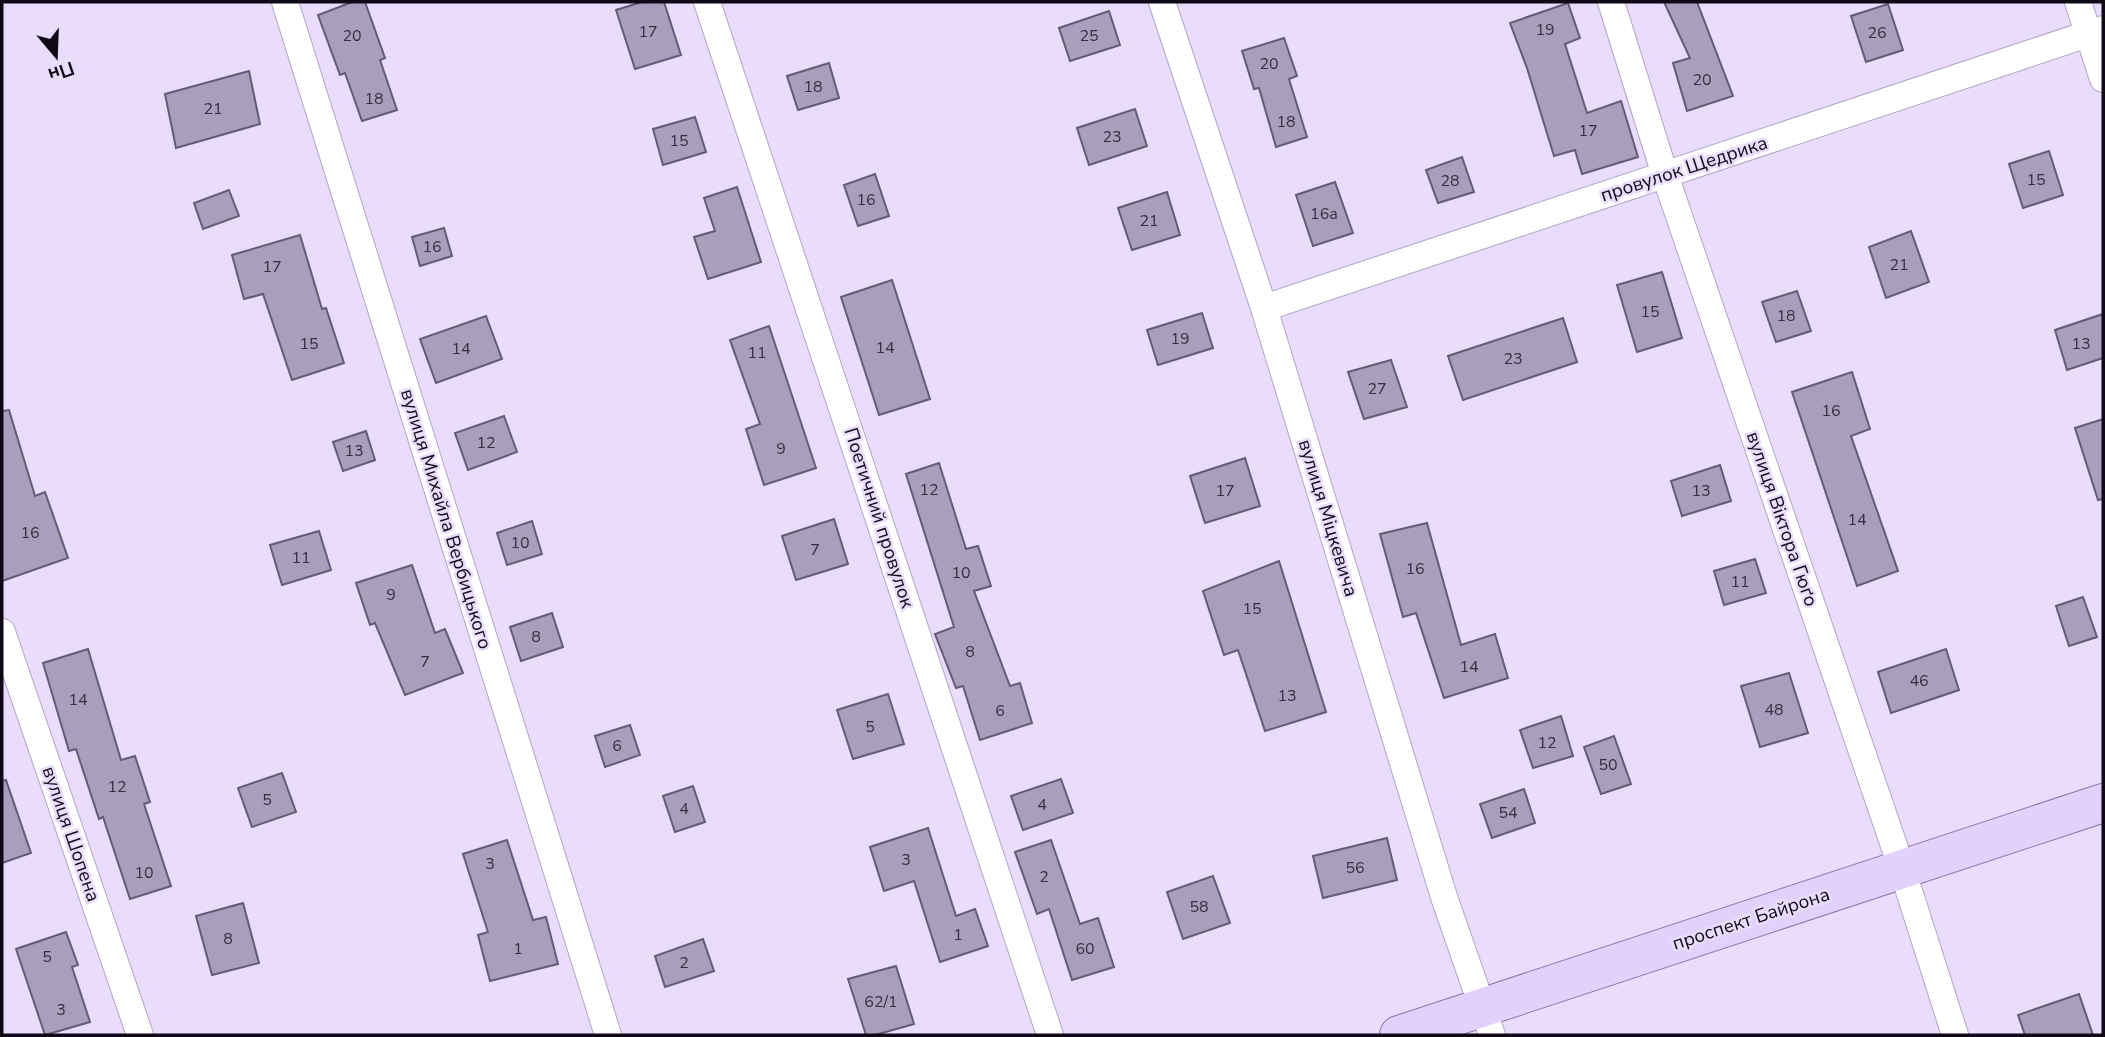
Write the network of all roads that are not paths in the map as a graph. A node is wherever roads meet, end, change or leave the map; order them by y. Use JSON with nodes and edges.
{"nodes":[{"id":1,"x":285,"y":2,"type":"edge"},
{"id":2,"x":707,"y":2,"type":"edge"},
{"id":3,"x":1162,"y":2,"type":"edge"},
{"id":4,"x":1611,"y":2,"type":"edge"},
{"id":5,"x":2078,"y":2,"type":"edge"},
{"id":6,"x":2096,"y":31,"type":"edge"},
{"id":7,"x":2103,"y":79,"type":"edge"},
{"id":8,"x":1665,"y":176,"type":"junction"},
{"id":9,"x":1264,"y":308,"type":"junction"},
{"id":10,"x":2,"y":632,"type":"edge"},
{"id":11,"x":2103,"y":803,"type":"edge"},
{"id":12,"x":1902,"y":869,"type":"junction"},
{"id":13,"x":1488,"y":1021,"type":"edge"},
{"id":14,"x":140,"y":1035,"type":"edge"},
{"id":15,"x":608,"y":1035,"type":"edge"},
{"id":16,"x":1050,"y":1035,"type":"edge"},
{"id":17,"x":1399,"y":1035,"type":"edge"},
{"id":18,"x":1955,"y":1035,"type":"edge"}],
"edges":[{"from":1,"to":15,"type":"street","name":"вулиця Михайла Вербицького"},
{"from":2,"to":16,"type":"street","name":"Поетичний провулок"},
{"from":3,"to":9,"type":"street","name":"вулиця Міцкевича"},
{"from":4,"to":8,"type":"street","name":"вулиця Віктора Гюґо"},
{"from":5,"to":6,"type":"street"},
{"from":6,"to":7,"type":"street"},
{"from":6,"to":8,"type":"street","name":"провулок Щедрика"},
{"from":8,"to":9,"type":"street","name":"провулок Щедрика"},
{"from":8,"to":12,"type":"street","name":"вулиця Віктора Гюґо"},
{"from":9,"to":13,"type":"street","name":"вулиця Міцкевича"},
{"from":10,"to":14,"type":"street","name":"вулиця Шопена"},
{"from":11,"to":12,"type":"main road","name":"проспект Байрона"},
{"from":12,"to":13,"type":"main road","name":"проспект Байрона"},
{"from":12,"to":18,"type":"street","name":"вулиця Віктора Гюґо"},
{"from":13,"to":17,"type":"main road","name":"проспект Байрона"}]}
